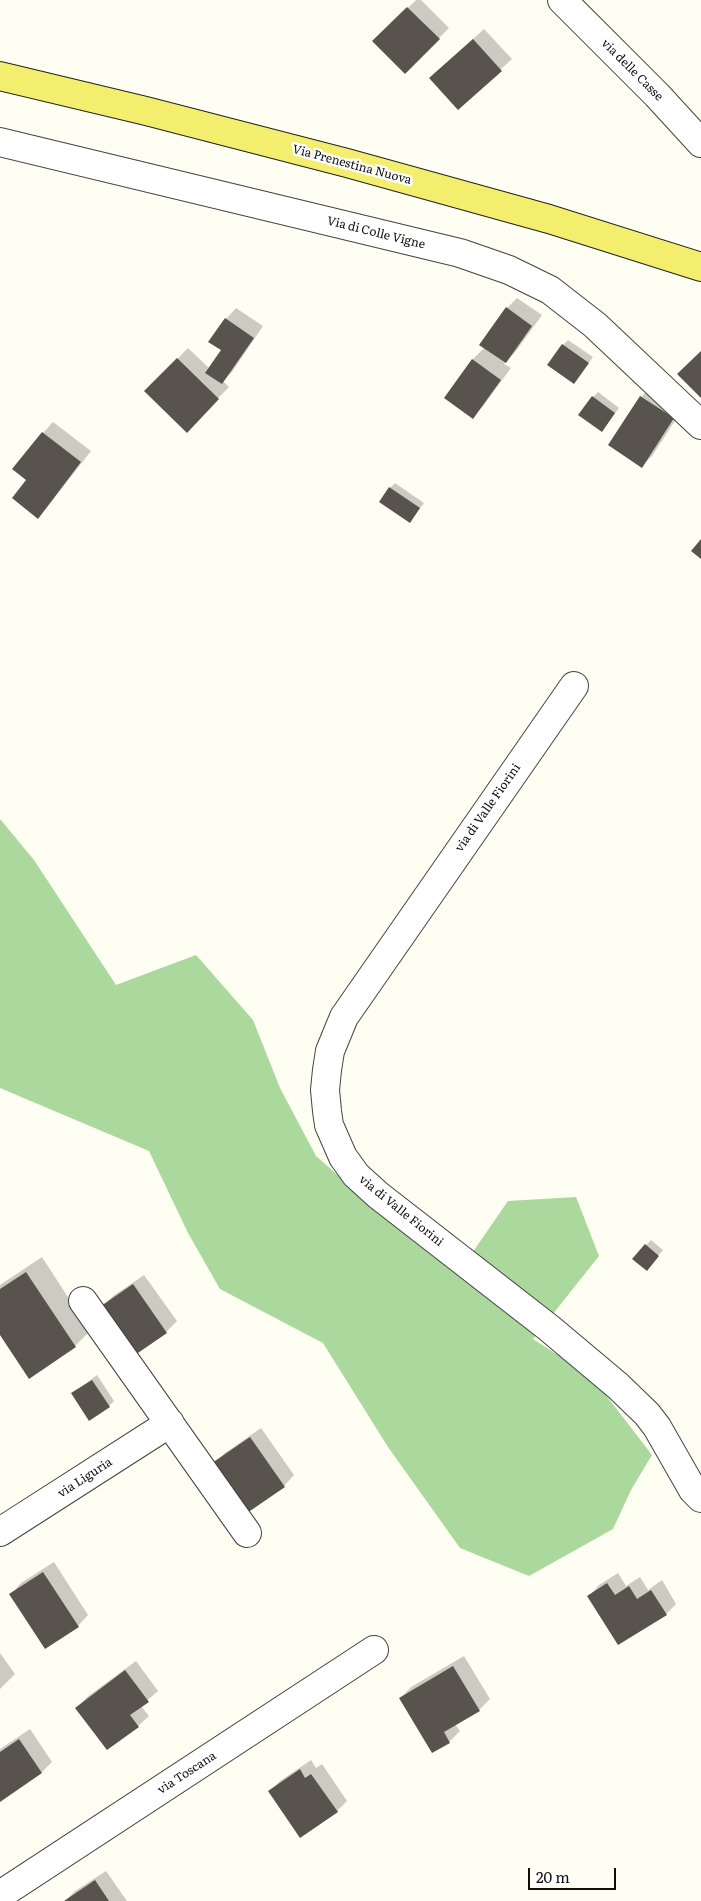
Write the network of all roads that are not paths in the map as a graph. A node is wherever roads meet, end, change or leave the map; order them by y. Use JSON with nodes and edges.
{"nodes":[{"id":1,"x":562,"y":0,"type":"edge"},
{"id":2,"x":0,"y":76,"type":"edge"},
{"id":3,"x":0,"y":142,"type":"edge"},
{"id":4,"x":701,"y":143,"type":"edge"},
{"id":5,"x":701,"y":267,"type":"edge"},
{"id":6,"x":701,"y":425,"type":"edge"},
{"id":7,"x":574,"y":686,"type":"dead end"},
{"id":8,"x":83,"y":1301,"type":"dead end"},
{"id":9,"x":170,"y":1424,"type":"junction"},
{"id":10,"x":701,"y":1498,"type":"edge"},
{"id":11,"x":0,"y":1532,"type":"edge"},
{"id":12,"x":247,"y":1533,"type":"dead end"},
{"id":13,"x":374,"y":1650,"type":"dead end"},
{"id":14,"x":0,"y":1895,"type":"edge"}],
"edges":[{"from":1,"to":4,"type":"street","name":"via delle Casse"},
{"from":2,"to":5,"type":"main road","name":"Via Prenestina Nuova"},
{"from":3,"to":6,"type":"street","name":"Via di Colle Vigne"},
{"from":7,"to":10,"type":"street","name":"via di Valle Fiorini"},
{"from":8,"to":9,"type":"street"},
{"from":9,"to":11,"type":"street","name":"via Liguria"},
{"from":9,"to":12,"type":"street"},
{"from":13,"to":14,"type":"street","name":"via Toscana"}]}
